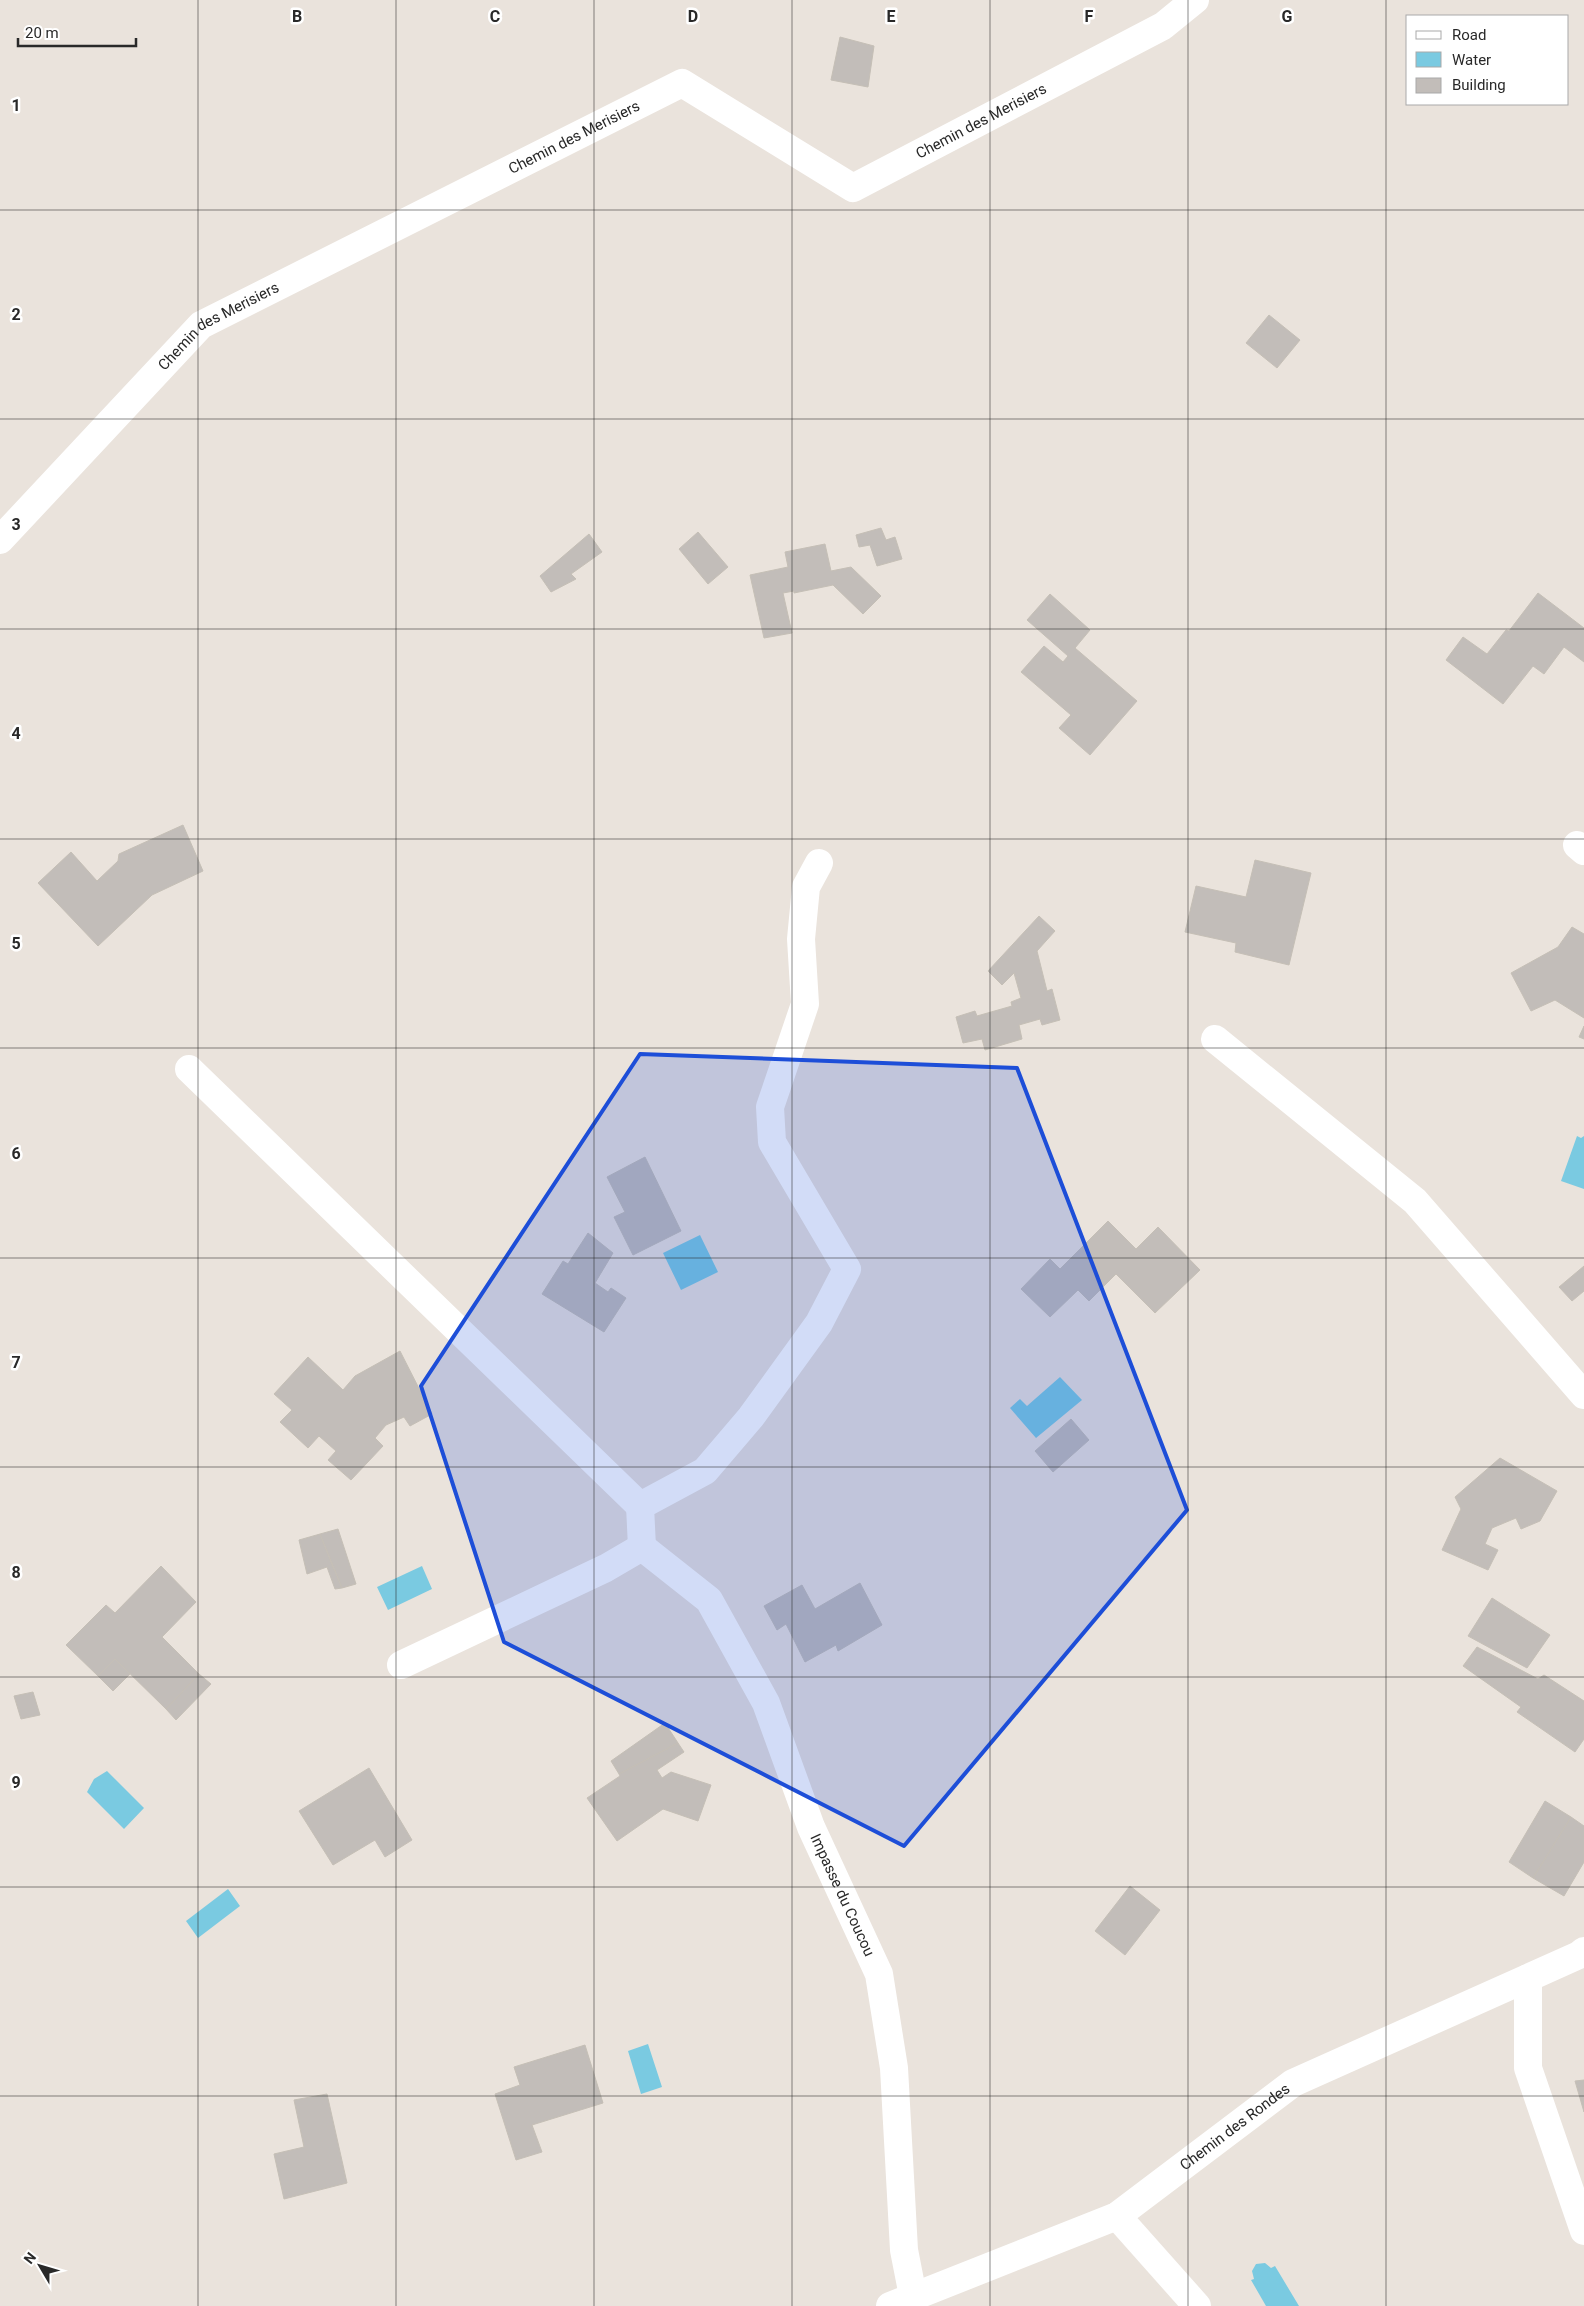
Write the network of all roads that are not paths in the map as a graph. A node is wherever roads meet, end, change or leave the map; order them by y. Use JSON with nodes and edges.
{"nodes":[{"id":1,"x":1195,"y":0,"type":"edge"},
{"id":2,"x":0,"y":540,"type":"edge"},
{"id":3,"x":819,"y":864,"type":"dead end"},
{"id":4,"x":1215,"y":1039,"type":"dead end"},
{"id":5,"x":189,"y":1069,"type":"dead end"},
{"id":6,"x":1584,"y":1395,"type":"edge"},
{"id":7,"x":640,"y":1506,"type":"junction"},
{"id":8,"x":642,"y":1547,"type":"junction"},
{"id":9,"x":401,"y":1665,"type":"dead end"},
{"id":10,"x":1584,"y":1951,"type":"edge"},
{"id":11,"x":1528,"y":1978,"type":"junction"},
{"id":12,"x":1117,"y":2216,"type":"junction"},
{"id":13,"x":1584,"y":2231,"type":"edge"},
{"id":14,"x":901,"y":2301,"type":"edge"},
{"id":15,"x":1197,"y":2306,"type":"edge"}],
"edges":[{"from":1,"to":2,"type":"street","name":"Chemin des Merisiers"},
{"from":3,"to":7,"type":"street"},
{"from":4,"to":6,"type":"street"},
{"from":5,"to":7,"type":"street"},
{"from":7,"to":8,"type":"street"},
{"from":8,"to":9,"type":"street"},
{"from":8,"to":14,"type":"street","name":"Impasse du Coucou"},
{"from":10,"to":11,"type":"street","name":"Chemin des Rondes"},
{"from":11,"to":12,"type":"street","name":"Chemin des Rondes"},
{"from":11,"to":13,"type":"street"},
{"from":12,"to":14,"type":"street","name":"Chemin des Rondes"},
{"from":12,"to":15,"type":"street"}]}
